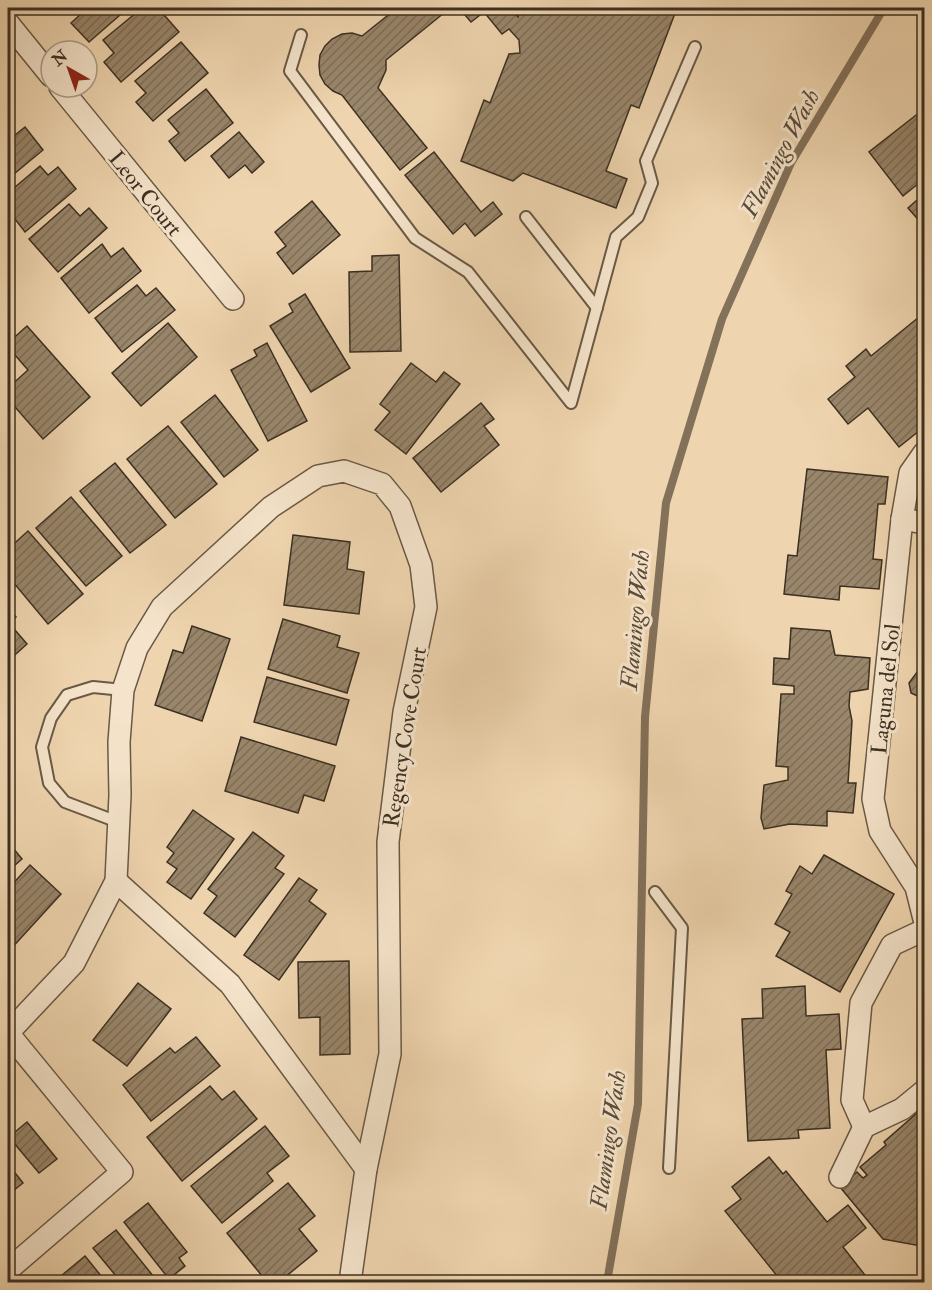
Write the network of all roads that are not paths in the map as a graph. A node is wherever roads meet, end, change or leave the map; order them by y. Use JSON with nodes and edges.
{"nodes":[{"id":1,"x":8,"y":23,"type":"edge"},
{"id":2,"x":302,"y":35,"type":"dead end"},
{"id":3,"x":695,"y":47,"type":"dead end"},
{"id":4,"x":39,"y":61,"type":"edge"},
{"id":5,"x":70,"y":99,"type":"edge"},
{"id":6,"x":526,"y":217,"type":"dead end"},
{"id":7,"x":233,"y":299,"type":"dead end"},
{"id":8,"x":597,"y":308,"type":"junction"},
{"id":9,"x":924,"y":453,"type":"edge"},
{"id":10,"x":902,"y":519,"type":"junction"},
{"id":11,"x":924,"y":523,"type":"edge"},
{"id":12,"x":123,"y":690,"type":"junction"},
{"id":13,"x":118,"y":822,"type":"junction"},
{"id":14,"x":116,"y":881,"type":"junction"},
{"id":15,"x":655,"y":892,"type":"dead end"},
{"id":16,"x":924,"y":919,"type":"edge"},
{"id":17,"x":924,"y":930,"type":"edge"},
{"id":18,"x":8,"y":1033,"type":"edge"},
{"id":19,"x":924,"y":1090,"type":"edge"},
{"id":20,"x":864,"y":1126,"type":"junction"},
{"id":21,"x":366,"y":1168,"type":"junction"},
{"id":22,"x":669,"y":1168,"type":"dead end"},
{"id":23,"x":840,"y":1177,"type":"dead end"},
{"id":24,"x":8,"y":1270,"type":"edge"},
{"id":25,"x":350,"y":1282,"type":"edge"}],
"edges":[{"from":1,"to":4,"type":"street"},
{"from":2,"to":8,"type":"lane"},
{"from":3,"to":8,"type":"lane"},
{"from":5,"to":7,"type":"street","name":"Leor Court"},
{"from":6,"to":8,"type":"lane"},
{"from":9,"to":10,"type":"street","name":"Laguna del Sol"},
{"from":10,"to":11,"type":"street"},
{"from":10,"to":16,"type":"street","name":"Laguna del Sol"},
{"from":12,"to":13,"type":"street","name":"Regency Cove Court"},
{"from":12,"to":13,"type":"lane"},
{"from":12,"to":21,"type":"street","name":"Regency Cove Court"},
{"from":13,"to":14,"type":"street","name":"Regency Cove Court"},
{"from":14,"to":18,"type":"street","name":"Regency Cove Court"},
{"from":14,"to":21,"type":"street"},
{"from":15,"to":22,"type":"lane"},
{"from":17,"to":20,"type":"street"},
{"from":18,"to":24,"type":"street"},
{"from":19,"to":20,"type":"street"},
{"from":20,"to":23,"type":"street"},
{"from":21,"to":25,"type":"street","name":"Regency Cove Court"}]}
